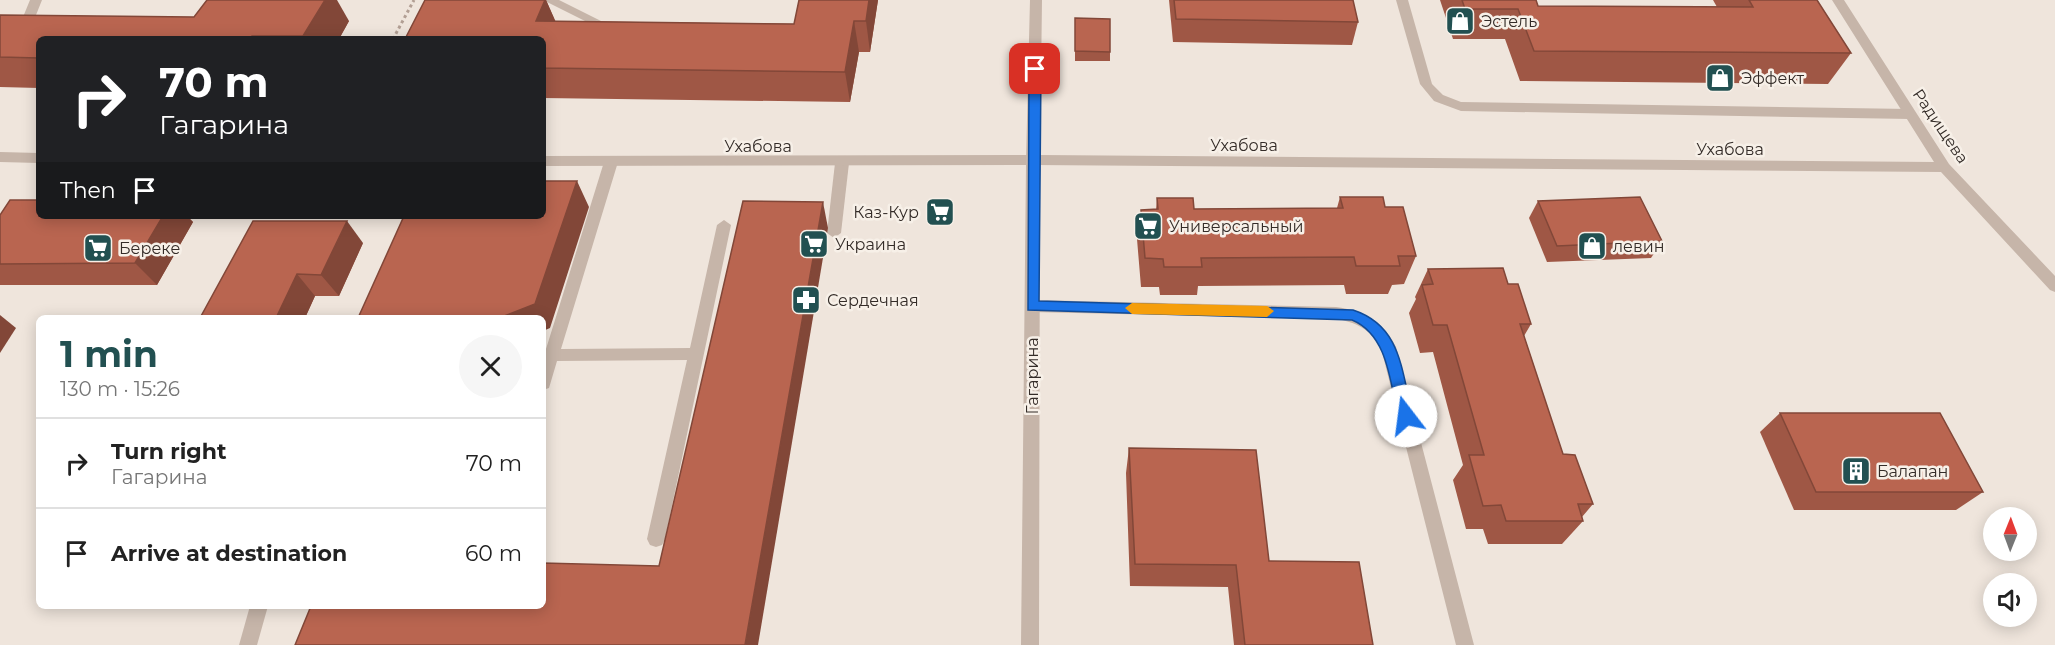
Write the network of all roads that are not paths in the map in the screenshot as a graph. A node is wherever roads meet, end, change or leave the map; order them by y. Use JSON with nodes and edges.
{"nodes":[{"id":1,"x":36,"y":0,"type":"edge"},
{"id":2,"x":549,"y":0,"type":"edge"},
{"id":3,"x":1036,"y":0,"type":"edge"},
{"id":4,"x":1401,"y":0,"type":"edge"},
{"id":5,"x":1838,"y":0,"type":"edge"},
{"id":6,"x":56,"y":24,"type":"edge"},
{"id":7,"x":621,"y":31,"type":"edge"},
{"id":8,"x":1910,"y":114,"type":"junction"},
{"id":9,"x":0,"y":157,"type":"edge"},
{"id":10,"x":36,"y":158,"type":"edge"},
{"id":11,"x":1033,"y":160,"type":"junction"},
{"id":12,"x":546,"y":161,"type":"edge"},
{"id":13,"x":611,"y":162,"type":"junction"},
{"id":14,"x":842,"y":162,"type":"junction"},
{"id":15,"x":1944,"y":167,"type":"junction"},
{"id":16,"x":724,"y":225,"type":"dead end"},
{"id":17,"x":834,"y":233,"type":"dead end"},
{"id":18,"x":2055,"y":286,"type":"edge"},
{"id":19,"x":1032,"y":306,"type":"junction"},
{"id":20,"x":696,"y":354,"type":"junction"},
{"id":21,"x":548,"y":355,"type":"edge"},
{"id":22,"x":656,"y":539,"type":"dead end"},
{"id":23,"x":258,"y":609,"type":"edge"},
{"id":24,"x":248,"y":645,"type":"edge"},
{"id":25,"x":1030,"y":645,"type":"edge"},
{"id":26,"x":1465,"y":645,"type":"edge"}],
"edges":[{"from":1,"to":6,"type":"street"},
{"from":2,"to":7,"type":"street"},
{"from":3,"to":11,"type":"street","name":"Гагарина"},
{"from":4,"to":8,"type":"street"},
{"from":5,"to":8,"type":"street","name":"Радищева"},
{"from":8,"to":15,"type":"street","name":"Радищева"},
{"from":9,"to":10,"type":"street"},
{"from":11,"to":14,"type":"street","name":"Ухабова"},
{"from":11,"to":15,"type":"street","name":"Ухабова"},
{"from":11,"to":19,"type":"street","name":"Гагарина"},
{"from":12,"to":13,"type":"street","name":"Ухабова"},
{"from":13,"to":14,"type":"street","name":"Ухабова"},
{"from":13,"to":21,"type":"street"},
{"from":14,"to":17,"type":"street"},
{"from":15,"to":18,"type":"street","name":"Радищева"},
{"from":16,"to":20,"type":"street"},
{"from":19,"to":25,"type":"street","name":"Гагарина"},
{"from":19,"to":26,"type":"street"},
{"from":20,"to":21,"type":"street"},
{"from":20,"to":22,"type":"street"},
{"from":23,"to":24,"type":"street"}]}
